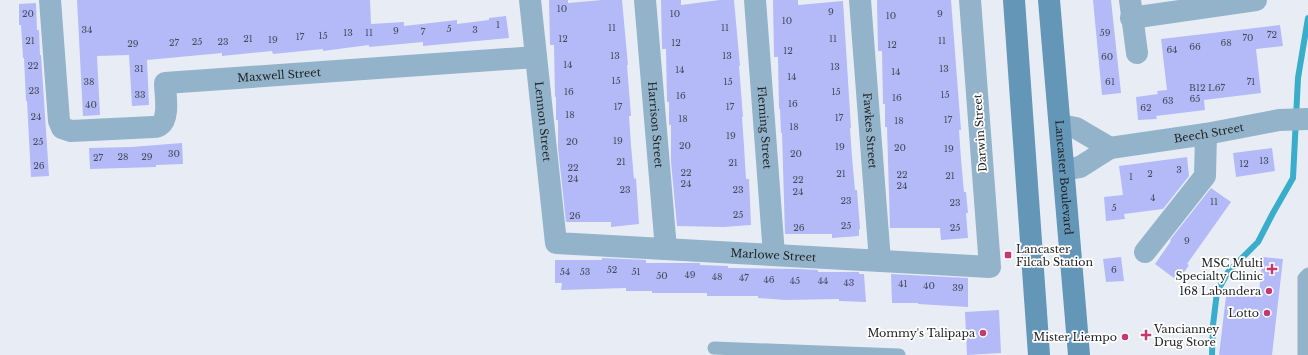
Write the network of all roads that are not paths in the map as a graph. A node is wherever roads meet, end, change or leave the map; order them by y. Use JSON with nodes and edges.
{"nodes":[{"id":1,"x":50,"y":0,"type":"edge"},
{"id":2,"x":530,"y":0,"type":"edge"},
{"id":3,"x":645,"y":0,"type":"edge"},
{"id":4,"x":756,"y":0,"type":"edge"},
{"id":5,"x":860,"y":0,"type":"edge"},
{"id":6,"x":970,"y":0,"type":"edge"},
{"id":7,"x":1014,"y":0,"type":"edge"},
{"id":8,"x":1049,"y":0,"type":"edge"},
{"id":9,"x":1256,"y":0,"type":"edge"},
{"id":10,"x":1131,"y":9,"type":"edge"},
{"id":11,"x":1137,"y":53,"type":"dead end"},
{"id":12,"x":536,"y":57,"type":"junction"},
{"id":13,"x":1308,"y":119,"type":"edge"},
{"id":14,"x":1060,"y":124,"type":"junction"},
{"id":15,"x":1206,"y":134,"type":"junction"},
{"id":16,"x":1110,"y":148,"type":"junction"},
{"id":17,"x":1064,"y":170,"type":"junction"},
{"id":18,"x":556,"y":243,"type":"joint"},
{"id":19,"x":666,"y":249,"type":"junction"},
{"id":20,"x":1145,"y":252,"type":"dead end"},
{"id":21,"x":774,"y":255,"type":"junction"},
{"id":22,"x":880,"y":261,"type":"junction"},
{"id":23,"x":990,"y":267,"type":"joint"},
{"id":24,"x":1308,"y":274,"type":"edge"},
{"id":25,"x":714,"y":348,"type":"dead end"},
{"id":26,"x":899,"y":355,"type":"edge"},
{"id":27,"x":1039,"y":355,"type":"edge"},
{"id":28,"x":1079,"y":355,"type":"edge"},
{"id":29,"x":1304,"y":355,"type":"edge"}],
"edges":[{"from":1,"to":12,"type":"street","name":"Maxwell Street"},
{"from":2,"to":12,"type":"street","name":"Lennon Street"},
{"from":3,"to":19,"type":"street","name":"Harrison Street"},
{"from":4,"to":21,"type":"street","name":"Fleming Street"},
{"from":5,"to":22,"type":"street","name":"Fawkes Street"},
{"from":6,"to":23,"type":"street","name":"Darwin Street"},
{"from":7,"to":27,"type":"main road"},
{"from":8,"to":14,"type":"main road","name":"Lancaster Boulevard"},
{"from":9,"to":10,"type":"street"},
{"from":10,"to":11,"type":"street"},
{"from":12,"to":18,"type":"street","name":"Lennon Street"},
{"from":13,"to":15,"type":"street","name":"Beech Street"},
{"from":14,"to":16,"type":"street"},
{"from":14,"to":17,"type":"main road","name":"Lancaster Boulevard"},
{"from":15,"to":16,"type":"street","name":"Beech Street"},
{"from":15,"to":20,"type":"street"},
{"from":16,"to":17,"type":"street","name":"Beech Street"},
{"from":17,"to":28,"type":"main road","name":"Lancaster Boulevard"},
{"from":18,"to":19,"type":"street","name":"Marlowe Street"},
{"from":19,"to":21,"type":"street","name":"Marlowe Street"},
{"from":21,"to":22,"type":"street","name":"Marlowe Street"},
{"from":22,"to":23,"type":"street","name":"Marlowe Street"},
{"from":24,"to":29,"type":"lane"},
{"from":25,"to":26,"type":"lane"}]}
